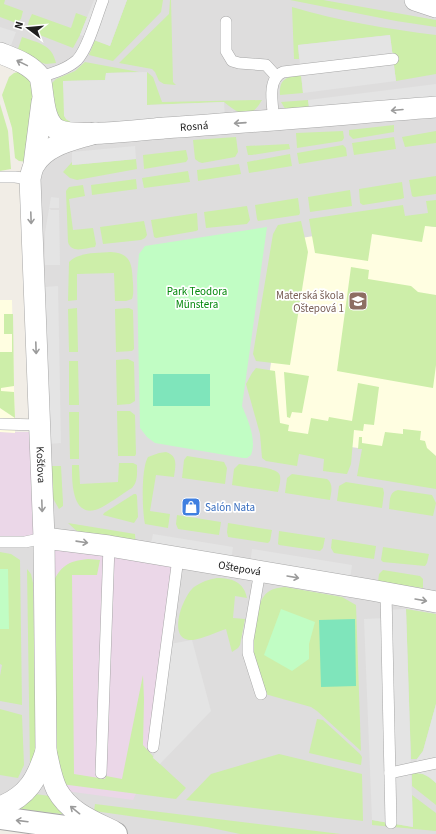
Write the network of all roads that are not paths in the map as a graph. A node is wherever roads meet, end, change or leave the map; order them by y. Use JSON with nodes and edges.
{"nodes":[{"id":1,"x":102,"y":0,"type":"edge"},
{"id":2,"x":415,"y":0,"type":"edge"},
{"id":3,"x":436,"y":7,"type":"edge"},
{"id":4,"x":226,"y":22,"type":"dead end"},
{"id":5,"x":0,"y":53,"type":"edge"},
{"id":6,"x":393,"y":59,"type":"dead end"},
{"id":7,"x":276,"y":76,"type":"junction"},
{"id":8,"x":42,"y":84,"type":"junction"},
{"id":9,"x":436,"y":107,"type":"edge"},
{"id":10,"x":274,"y":121,"type":"junction"},
{"id":11,"x":95,"y":133,"type":"junction"},
{"id":12,"x":32,"y":171,"type":"junction"},
{"id":13,"x":0,"y":177,"type":"edge"},
{"id":14,"x":0,"y":424,"type":"edge"},
{"id":15,"x":39,"y":424,"type":"junction"},
{"id":16,"x":44,"y":538,"type":"junction"},
{"id":17,"x":0,"y":542,"type":"edge"},
{"id":18,"x":109,"y":546,"type":"junction"},
{"id":19,"x":178,"y":558,"type":"junction"},
{"id":20,"x":260,"y":571,"type":"junction"},
{"id":21,"x":386,"y":593,"type":"junction"},
{"id":22,"x":436,"y":602,"type":"edge"},
{"id":23,"x":261,"y":694,"type":"dead end"},
{"id":24,"x":153,"y":747,"type":"dead end"},
{"id":25,"x":46,"y":751,"type":"junction"},
{"id":26,"x":436,"y":763,"type":"edge"},
{"id":27,"x":101,"y":772,"type":"dead end"},
{"id":28,"x":390,"y":773,"type":"junction"},
{"id":29,"x":0,"y":807,"type":"edge"},
{"id":30,"x":0,"y":818,"type":"edge"},
{"id":31,"x":391,"y":823,"type":"dead end"},
{"id":32,"x":116,"y":834,"type":"edge"},
{"id":33,"x":121,"y":834,"type":"edge"}],
"edges":[{"from":1,"to":8,"type":"lane"},
{"from":2,"to":3,"type":"street"},
{"from":4,"to":7,"type":"lane"},
{"from":8,"to":5,"type":"street","one_way":true},
{"from":6,"to":7,"type":"lane"},
{"from":7,"to":10,"type":"lane"},
{"from":8,"to":11,"type":"street","name":"Rosná"},
{"from":8,"to":12,"type":"street","name":"Košťova"},
{"from":9,"to":10,"type":"street","name":"Rosná","one_way":true},
{"from":10,"to":11,"type":"street","name":"Rosná","one_way":true},
{"from":11,"to":12,"type":"street"},
{"from":12,"to":13,"type":"lane"},
{"from":12,"to":15,"type":"street","name":"Košťova","one_way":true},
{"from":14,"to":15,"type":"lane"},
{"from":15,"to":16,"type":"street","name":"Košťova","one_way":true},
{"from":16,"to":17,"type":"lane"},
{"from":16,"to":18,"type":"street","name":"Oštepová","one_way":true},
{"from":16,"to":25,"type":"street","name":"Košťova"},
{"from":18,"to":19,"type":"street","name":"Oštepová"},
{"from":18,"to":27,"type":"lane"},
{"from":19,"to":20,"type":"street","name":"Oštepová"},
{"from":19,"to":24,"type":"lane"},
{"from":20,"to":21,"type":"street","name":"Oštepová","one_way":true},
{"from":20,"to":23,"type":"lane"},
{"from":21,"to":22,"type":"street","name":"Oštepová","one_way":true},
{"from":21,"to":28,"type":"lane"},
{"from":25,"to":29,"type":"street"},
{"from":33,"to":25,"type":"street","one_way":true},
{"from":26,"to":28,"type":"lane"},
{"from":28,"to":31,"type":"lane"},
{"from":32,"to":30,"type":"street","one_way":true}]}
